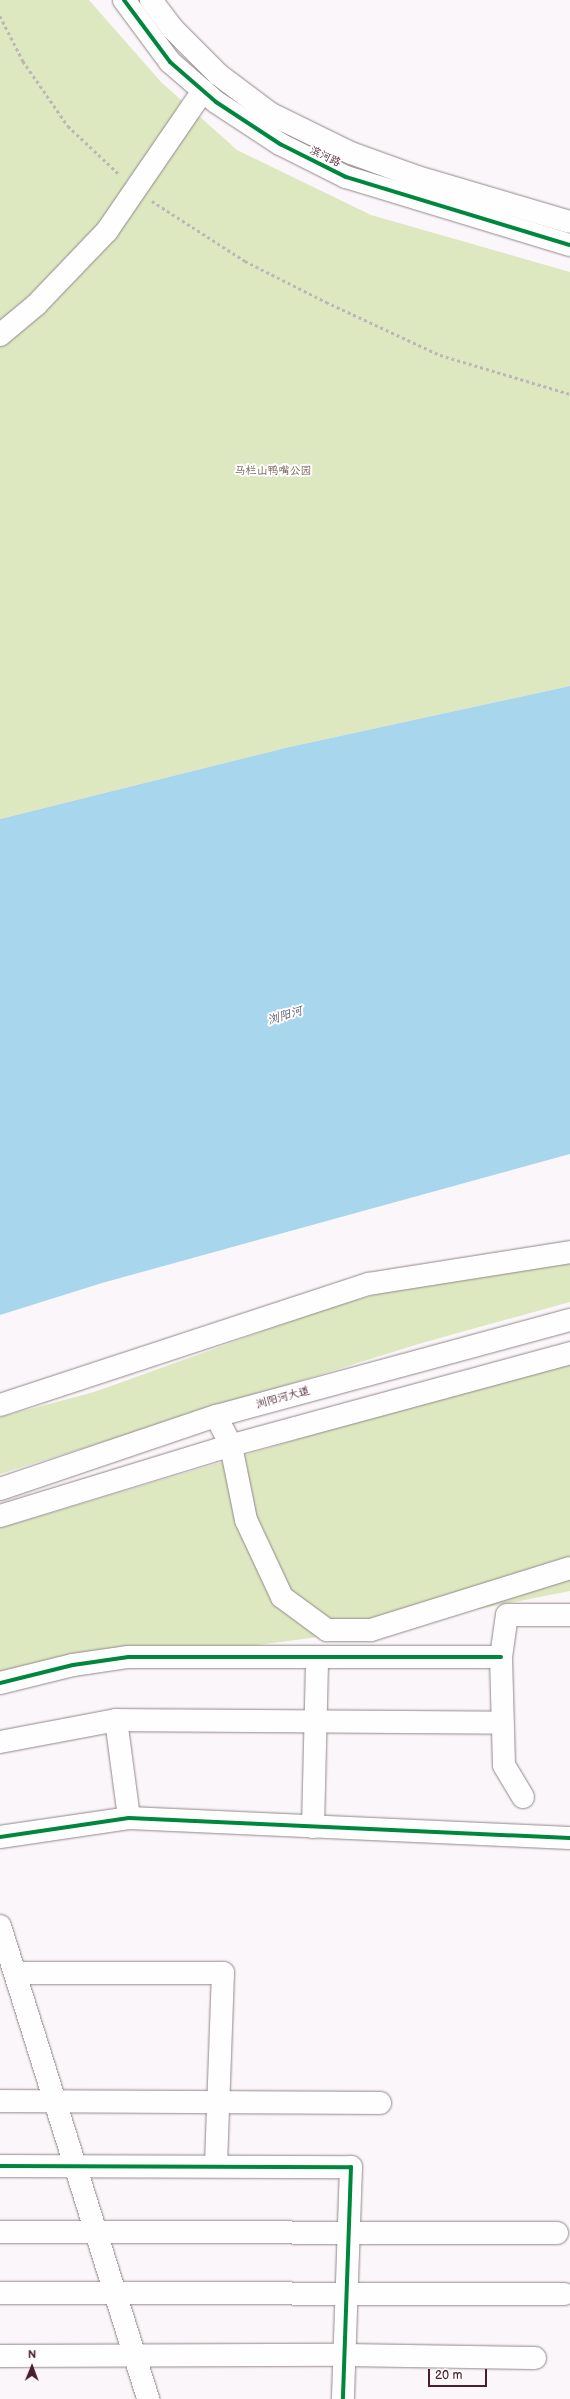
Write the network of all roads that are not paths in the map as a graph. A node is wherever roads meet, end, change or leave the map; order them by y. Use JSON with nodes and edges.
{"nodes":[{"id":1,"x":124,"y":0,"type":"edge"},
{"id":2,"x":151,"y":0,"type":"edge"},
{"id":3,"x":203,"y":91,"type":"junction"},
{"id":4,"x":570,"y":222,"type":"edge"},
{"id":5,"x":570,"y":245,"type":"edge"},
{"id":6,"x":0,"y":335,"type":"edge"},
{"id":7,"x":570,"y":1252,"type":"edge"},
{"id":8,"x":570,"y":1320,"type":"edge"},
{"id":9,"x":570,"y":1353,"type":"edge"},
{"id":10,"x":0,"y":1405,"type":"edge"},
{"id":11,"x":216,"y":1416,"type":"junction"},
{"id":12,"x":231,"y":1446,"type":"junction"},
{"id":13,"x":0,"y":1489,"type":"edge"},
{"id":14,"x":0,"y":1516,"type":"edge"},
{"id":15,"x":570,"y":1568,"type":"edge"},
{"id":16,"x":570,"y":1615,"type":"edge"},
{"id":17,"x":501,"y":1657,"type":"junction"},
{"id":18,"x":317,"y":1658,"type":"junction"},
{"id":19,"x":0,"y":1683,"type":"edge"},
{"id":20,"x":116,"y":1720,"type":"junction"},
{"id":21,"x":314,"y":1722,"type":"junction"},
{"id":22,"x":502,"y":1723,"type":"junction"},
{"id":23,"x":0,"y":1742,"type":"edge"},
{"id":24,"x":523,"y":1796,"type":"dead end"},
{"id":25,"x":128,"y":1818,"type":"junction"},
{"id":26,"x":313,"y":1827,"type":"junction"},
{"id":27,"x":0,"y":1836,"type":"edge"},
{"id":28,"x":570,"y":1838,"type":"edge"},
{"id":29,"x":0,"y":1926,"type":"edge"},
{"id":30,"x":15,"y":1972,"type":"junction"},
{"id":31,"x":219,"y":2099,"type":"junction"},
{"id":32,"x":53,"y":2100,"type":"junction"},
{"id":33,"x":0,"y":2101,"type":"edge"},
{"id":34,"x":380,"y":2103,"type":"dead end"},
{"id":35,"x":0,"y":2166,"type":"edge"},
{"id":36,"x":75,"y":2166,"type":"junction"},
{"id":37,"x":216,"y":2166,"type":"junction"},
{"id":38,"x":348,"y":2230,"type":"junction"},
{"id":39,"x":96,"y":2231,"type":"junction"},
{"id":40,"x":0,"y":2232,"type":"edge"},
{"id":41,"x":557,"y":2233,"type":"dead end"},
{"id":42,"x":347,"y":2292,"type":"junction"},
{"id":43,"x":0,"y":2293,"type":"edge"},
{"id":44,"x":116,"y":2294,"type":"junction"},
{"id":45,"x":564,"y":2294,"type":"dead end"},
{"id":46,"x":345,"y":2354,"type":"junction"},
{"id":47,"x":135,"y":2355,"type":"junction"},
{"id":48,"x":0,"y":2356,"type":"edge"},
{"id":49,"x":535,"y":2358,"type":"dead end"},
{"id":50,"x":148,"y":2399,"type":"edge"},
{"id":51,"x":343,"y":2399,"type":"edge"}],
"edges":[{"from":1,"to":3,"type":"street","name":"滨河路"},
{"from":2,"to":4,"type":"street","name":"滨河路"},
{"from":3,"to":5,"type":"street","name":"滨河路"},
{"from":3,"to":6,"type":"street"},
{"from":7,"to":10,"type":"street"},
{"from":8,"to":11,"type":"street","name":"浏阳河大道"},
{"from":9,"to":12,"type":"street"},
{"from":11,"to":12,"type":"street"},
{"from":11,"to":13,"type":"street","name":"浏阳河大道"},
{"from":12,"to":14,"type":"street"},
{"from":12,"to":15,"type":"street"},
{"from":16,"to":17,"type":"street"},
{"from":17,"to":18,"type":"street"},
{"from":17,"to":22,"type":"street"},
{"from":18,"to":19,"type":"street"},
{"from":18,"to":21,"type":"street"},
{"from":20,"to":21,"type":"street"},
{"from":20,"to":23,"type":"street"},
{"from":20,"to":25,"type":"street"},
{"from":21,"to":22,"type":"street"},
{"from":21,"to":26,"type":"street"},
{"from":22,"to":24,"type":"street"},
{"from":25,"to":26,"type":"street"},
{"from":25,"to":27,"type":"street"},
{"from":26,"to":28,"type":"street"},
{"from":29,"to":30,"type":"street"},
{"from":30,"to":31,"type":"street"},
{"from":30,"to":32,"type":"street"},
{"from":31,"to":32,"type":"street"},
{"from":31,"to":34,"type":"street"},
{"from":31,"to":37,"type":"street"},
{"from":32,"to":33,"type":"street"},
{"from":32,"to":36,"type":"street"},
{"from":35,"to":36,"type":"street"},
{"from":36,"to":37,"type":"street"},
{"from":36,"to":39,"type":"street"},
{"from":37,"to":38,"type":"street"},
{"from":38,"to":39,"type":"street"},
{"from":38,"to":41,"type":"street"},
{"from":38,"to":42,"type":"street"},
{"from":39,"to":40,"type":"street"},
{"from":39,"to":44,"type":"street"},
{"from":42,"to":44,"type":"street"},
{"from":42,"to":45,"type":"street"},
{"from":42,"to":46,"type":"street"},
{"from":43,"to":44,"type":"street"},
{"from":44,"to":47,"type":"street"},
{"from":46,"to":47,"type":"street"},
{"from":46,"to":49,"type":"street"},
{"from":46,"to":51,"type":"street"},
{"from":47,"to":48,"type":"street"},
{"from":47,"to":50,"type":"street"}]}
